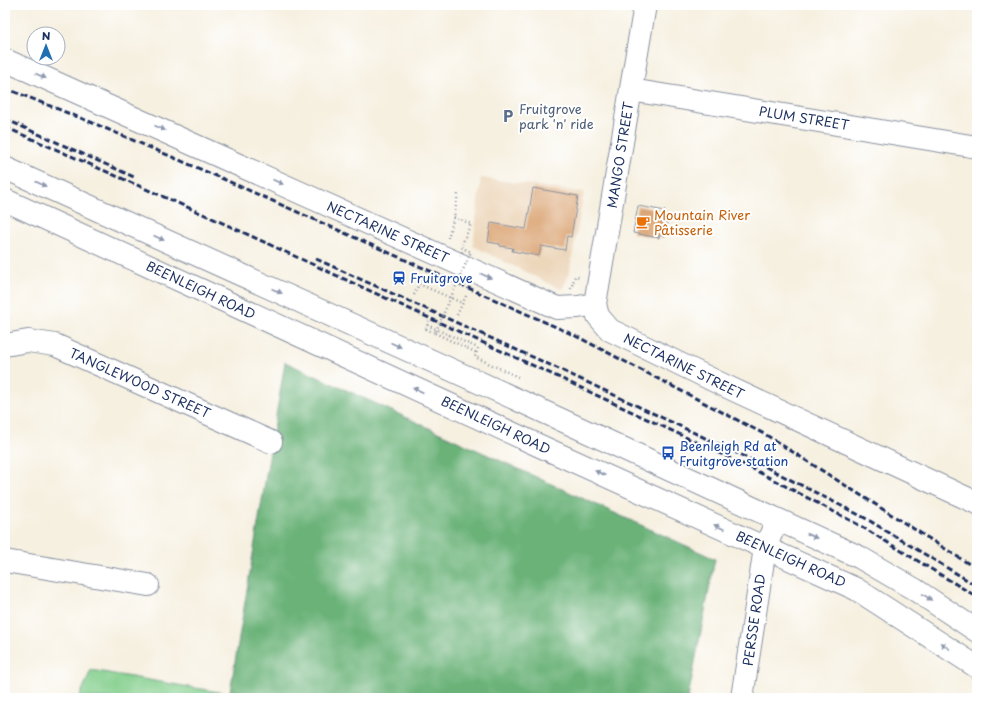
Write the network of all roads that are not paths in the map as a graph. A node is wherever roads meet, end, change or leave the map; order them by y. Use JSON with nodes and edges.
{"nodes":[{"id":1,"x":645,"y":5,"type":"edge"},
{"id":2,"x":5,"y":60,"type":"edge"},
{"id":3,"x":631,"y":90,"type":"junction"},
{"id":4,"x":977,"y":147,"type":"edge"},
{"id":5,"x":5,"y":168,"type":"edge"},
{"id":6,"x":5,"y":200,"type":"edge"},
{"id":7,"x":595,"y":304,"type":"junction"},
{"id":8,"x":5,"y":345,"type":"edge"},
{"id":9,"x":271,"y":442,"type":"dead end"},
{"id":10,"x":977,"y":503,"type":"edge"},
{"id":11,"x":777,"y":520,"type":"junction"},
{"id":12,"x":765,"y":548,"type":"junction"},
{"id":13,"x":5,"y":561,"type":"edge"},
{"id":14,"x":148,"y":585,"type":"dead end"},
{"id":15,"x":977,"y":631,"type":"edge"},
{"id":16,"x":977,"y":667,"type":"edge"},
{"id":17,"x":742,"y":698,"type":"edge"}],
"edges":[{"from":1,"to":3,"type":"street","name":"MANGO STREET"},
{"from":2,"to":7,"type":"street","name":"NECTARINE STREET","one_way":true},
{"from":3,"to":4,"type":"street","name":"PLUM STREET"},
{"from":3,"to":7,"type":"street","name":"MANGO STREET"},
{"from":5,"to":11,"type":"street","one_way":true},
{"from":12,"to":6,"type":"street","name":"BEENLEIGH ROAD","one_way":true},
{"from":7,"to":10,"type":"street","name":"NECTARINE STREET"},
{"from":8,"to":9,"type":"street","name":"TANGLEWOOD STREET"},
{"from":11,"to":12,"type":"street","name":"PERSSE ROAD"},
{"from":11,"to":15,"type":"street","one_way":true},
{"from":16,"to":12,"type":"street","name":"BEENLEIGH ROAD","one_way":true},
{"from":12,"to":17,"type":"street","name":"PERSSE ROAD"},
{"from":13,"to":14,"type":"street"}]}
